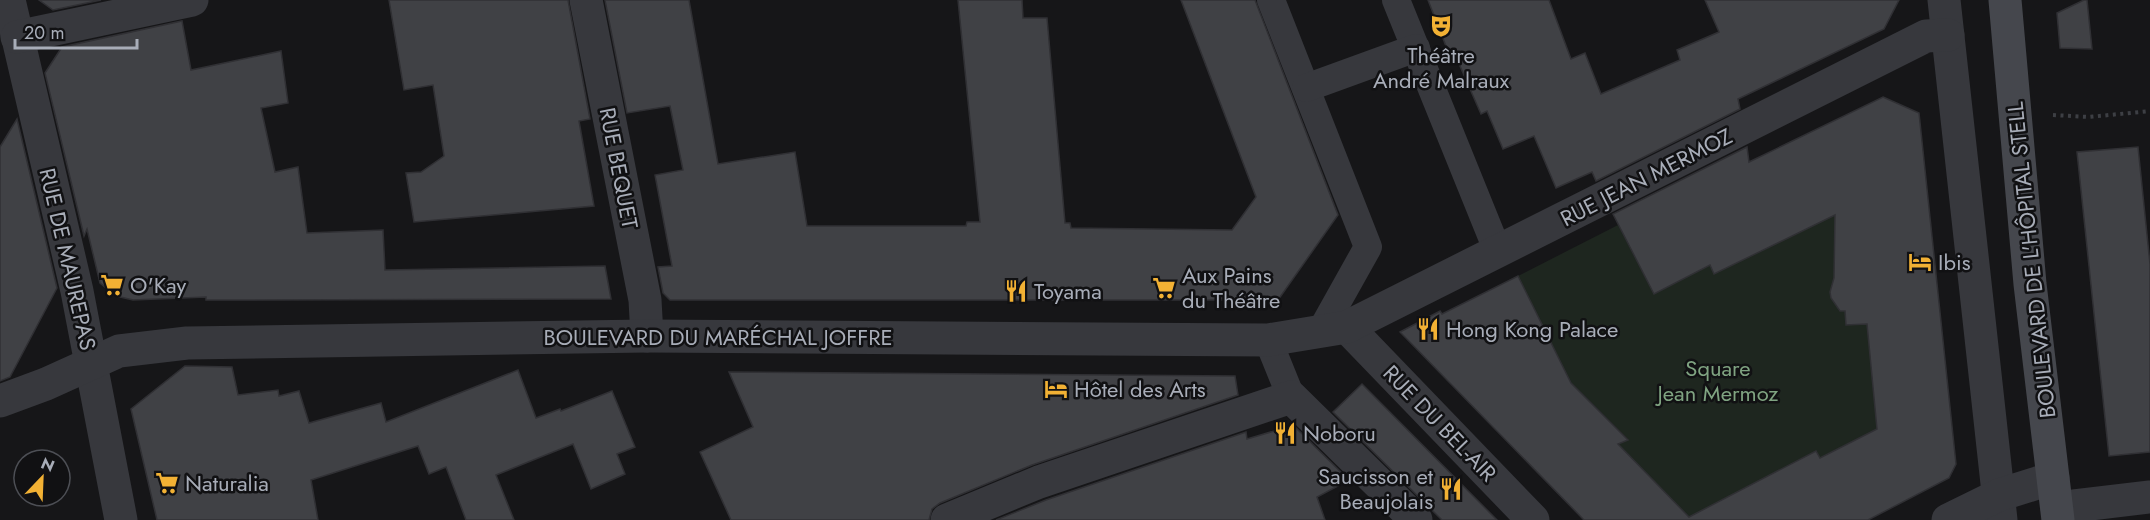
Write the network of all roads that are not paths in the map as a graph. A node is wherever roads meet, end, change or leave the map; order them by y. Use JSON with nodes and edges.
{"nodes":[{"id":1,"x":9,"y":0,"type":"edge"},
{"id":2,"x":192,"y":0,"type":"edge"},
{"id":3,"x":586,"y":0,"type":"edge"},
{"id":4,"x":1271,"y":0,"type":"edge"},
{"id":5,"x":1396,"y":0,"type":"edge"},
{"id":6,"x":1944,"y":0,"type":"edge"},
{"id":7,"x":2005,"y":0,"type":"edge"},
{"id":8,"x":1948,"y":34,"type":"junction"},
{"id":9,"x":17,"y":37,"type":"junction"},
{"id":10,"x":1416,"y":48,"type":"junction"},
{"id":11,"x":1306,"y":88,"type":"junction"},
{"id":12,"x":1498,"y":252,"type":"junction"},
{"id":13,"x":1334,"y":329,"type":"junction"},
{"id":14,"x":647,"y":336,"type":"junction"},
{"id":15,"x":1268,"y":340,"type":"junction"},
{"id":16,"x":91,"y":362,"type":"junction"},
{"id":17,"x":1291,"y":397,"type":"junction"},
{"id":18,"x":0,"y":401,"type":"edge"},
{"id":19,"x":2150,"y":497,"type":"edge"},
{"id":20,"x":2056,"y":502,"type":"edge"},
{"id":21,"x":2000,"y":507,"type":"edge"},
{"id":22,"x":121,"y":520,"type":"edge"},
{"id":23,"x":947,"y":520,"type":"edge"},
{"id":24,"x":1416,"y":520,"type":"edge"},
{"id":25,"x":1533,"y":520,"type":"edge"},
{"id":26,"x":1948,"y":520,"type":"edge"}],
"edges":[{"from":1,"to":9,"type":"street","name":"RUE DE MAUREPAS"},
{"from":2,"to":9,"type":"street"},
{"from":3,"to":14,"type":"street","name":"RUE BEQUET"},
{"from":4,"to":11,"type":"street"},
{"from":5,"to":10,"type":"street"},
{"from":6,"to":8,"type":"street"},
{"from":7,"to":20,"type":"main road","name":"BOULEVARD DE L'HÔPITAL STELL"},
{"from":8,"to":12,"type":"street","name":"RUE JEAN MERMOZ"},
{"from":8,"to":21,"type":"street"},
{"from":9,"to":16,"type":"street","name":"RUE DE MAUREPAS"},
{"from":10,"to":11,"type":"street"},
{"from":10,"to":12,"type":"street"},
{"from":11,"to":13,"type":"street"},
{"from":12,"to":13,"type":"street","name":"RUE JEAN MERMOZ"},
{"from":13,"to":15,"type":"street","name":"BOULEVARD DU MARÉCHAL JOFFRE"},
{"from":13,"to":25,"type":"street","name":"RUE DU BEL-AIR"},
{"from":14,"to":15,"type":"street","name":"BOULEVARD DU MARÉCHAL JOFFRE"},
{"from":14,"to":16,"type":"street","name":"BOULEVARD DU MARÉCHAL JOFFRE"},
{"from":15,"to":17,"type":"street"},
{"from":16,"to":18,"type":"street","name":"BOULEVARD DU MARÉCHAL JOFFRE"},
{"from":16,"to":22,"type":"street","name":"RUE DE MAUREPAS"},
{"from":17,"to":23,"type":"street"},
{"from":17,"to":24,"type":"street"},
{"from":19,"to":20,"type":"street"},
{"from":20,"to":21,"type":"street"},
{"from":21,"to":26,"type":"street"}]}
